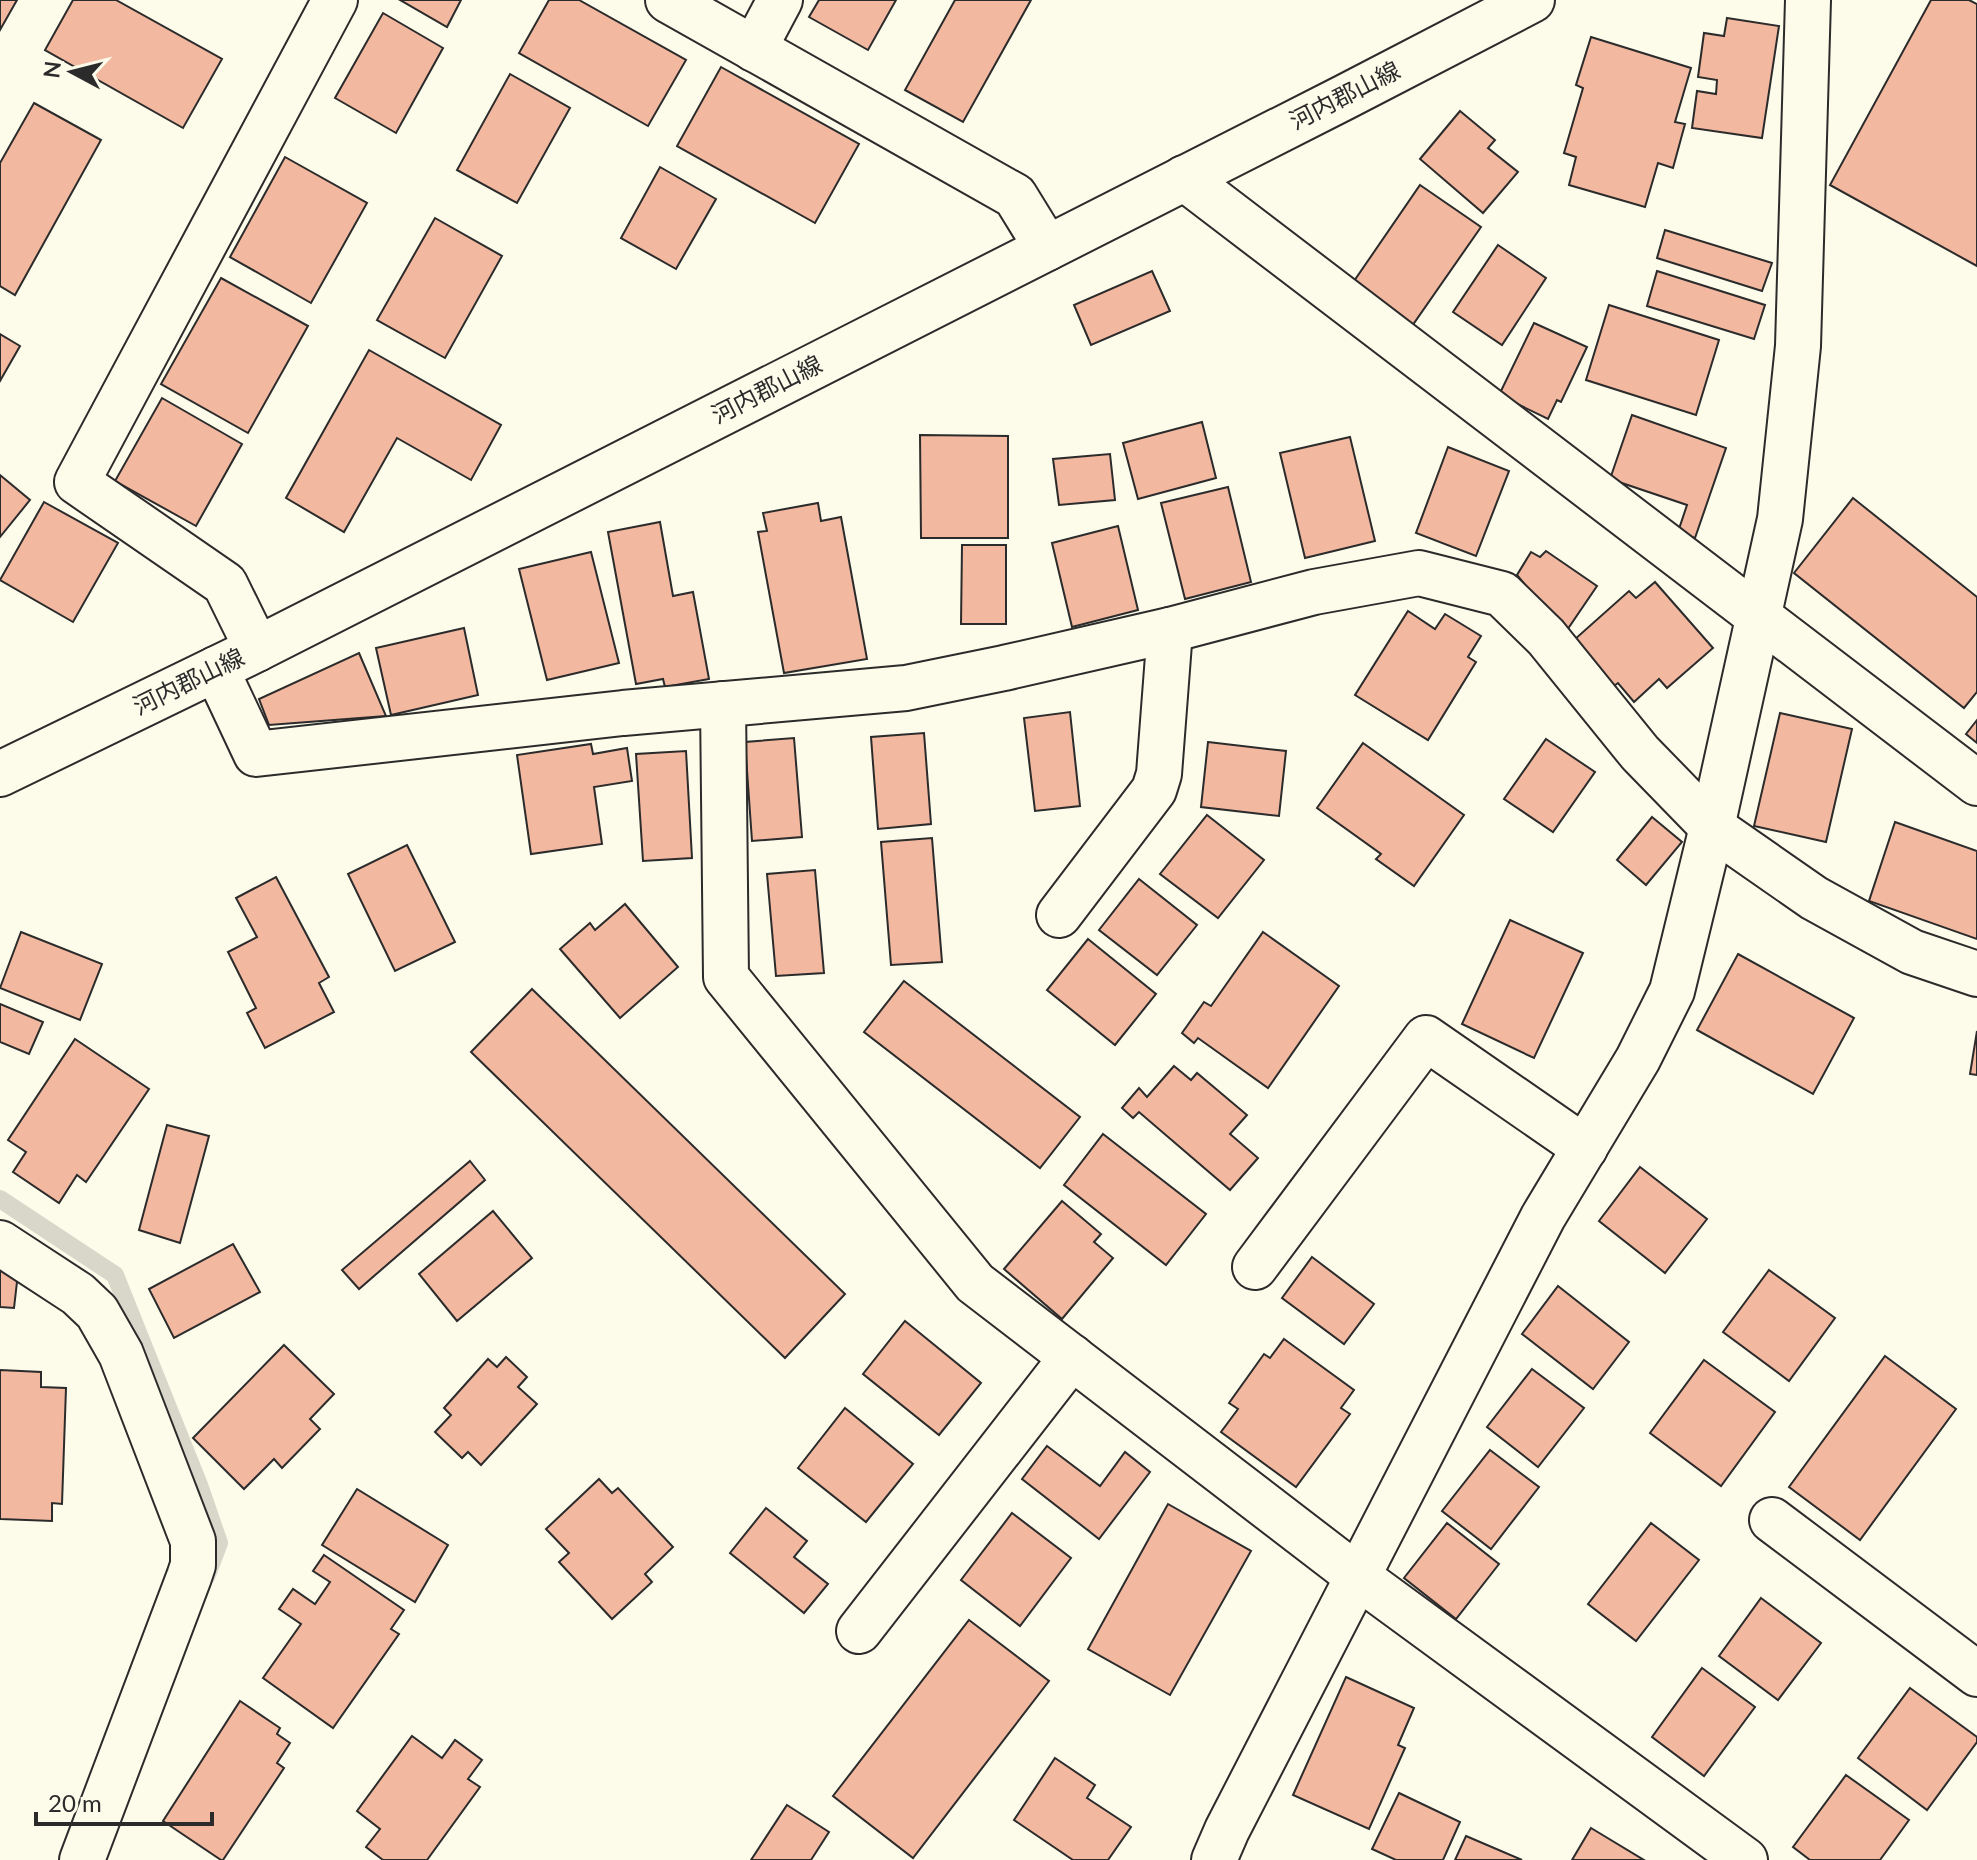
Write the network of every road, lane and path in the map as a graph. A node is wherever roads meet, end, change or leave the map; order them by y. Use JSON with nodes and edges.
{"nodes":[{"id":1,"x":335,"y":0,"type":"edge"},
{"id":2,"x":668,"y":0,"type":"edge"},
{"id":3,"x":780,"y":0,"type":"edge"},
{"id":4,"x":1532,"y":0,"type":"edge"},
{"id":5,"x":1808,"y":0,"type":"edge"},
{"id":6,"x":754,"y":49,"type":"junction"},
{"id":7,"x":1184,"y":178,"type":"junction"},
{"id":8,"x":1047,"y":248,"type":"junction"},
{"id":9,"x":1759,"y":616,"type":"junction"},
{"id":10,"x":1170,"y":630,"type":"junction"},
{"id":11,"x":257,"y":649,"type":"junction"},
{"id":12,"x":216,"y":669,"type":"junction"},
{"id":13,"x":723,"y":704,"type":"junction"},
{"id":14,"x":0,"y":774,"type":"edge"},
{"id":15,"x":1977,"y":783,"type":"edge"},
{"id":16,"x":1712,"y":827,"type":"junction"},
{"id":17,"x":1059,"y":915,"type":"dead end"},
{"id":18,"x":1977,"y":974,"type":"edge"},
{"id":19,"x":1585,"y":1148,"type":"junction"},
{"id":20,"x":0,"y":1243,"type":"edge"},
{"id":21,"x":1255,"y":1267,"type":"dead end"},
{"id":22,"x":1072,"y":1357,"type":"junction"},
{"id":23,"x":1772,"y":1520,"type":"dead end"},
{"id":24,"x":1357,"y":1576,"type":"junction"},
{"id":25,"x":859,"y":1631,"type":"dead end"},
{"id":26,"x":1977,"y":1674,"type":"edge"},
{"id":27,"x":83,"y":1860,"type":"edge"},
{"id":28,"x":1214,"y":1860,"type":"edge"},
{"id":29,"x":1745,"y":1860,"type":"edge"}],
"edges":[{"from":1,"to":11,"type":"street"},
{"from":2,"to":6,"type":"street"},
{"from":3,"to":6,"type":"street"},
{"from":4,"to":7,"type":"street","name":"河内郡山線"},
{"from":5,"to":9,"type":"street"},
{"from":6,"to":8,"type":"street"},
{"from":7,"to":8,"type":"street","name":"河内郡山線"},
{"from":7,"to":9,"type":"street"},
{"from":8,"to":11,"type":"street","name":"河内郡山線"},
{"from":9,"to":15,"type":"street"},
{"from":9,"to":16,"type":"street"},
{"from":10,"to":13,"type":"street"},
{"from":10,"to":16,"type":"street"},
{"from":10,"to":17,"type":"street"},
{"from":11,"to":12,"type":"street","name":"河内郡山線"},
{"from":12,"to":13,"type":"street"},
{"from":12,"to":14,"type":"street","name":"河内郡山線"},
{"from":13,"to":22,"type":"street"},
{"from":16,"to":18,"type":"street"},
{"from":16,"to":19,"type":"street"},
{"from":19,"to":21,"type":"street"},
{"from":19,"to":24,"type":"street"},
{"from":20,"to":27,"type":"street"},
{"from":22,"to":24,"type":"street"},
{"from":22,"to":25,"type":"street"},
{"from":23,"to":26,"type":"street"},
{"from":24,"to":28,"type":"street"},
{"from":24,"to":29,"type":"street"}]}
